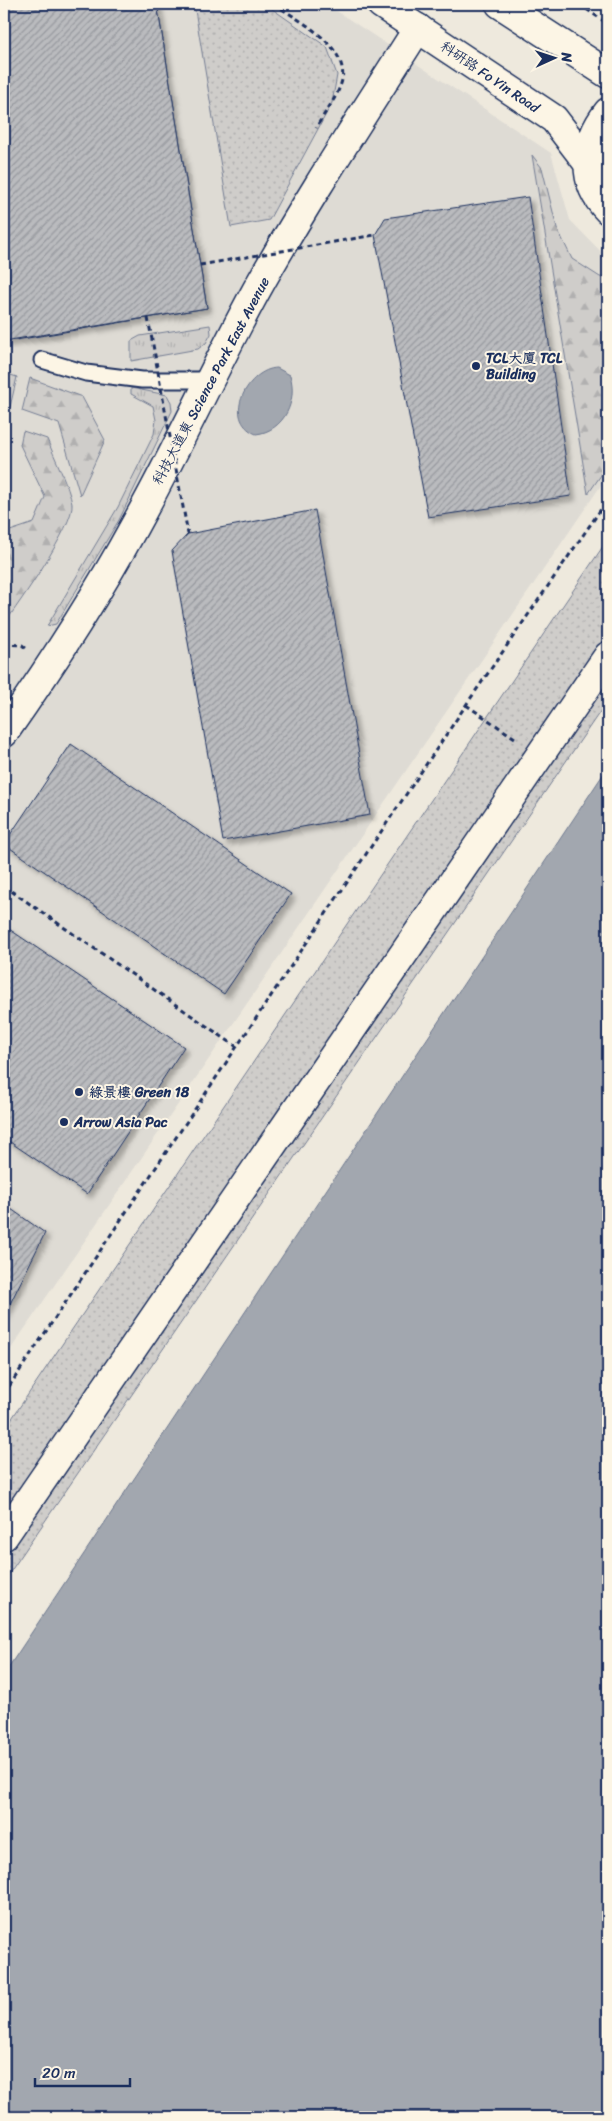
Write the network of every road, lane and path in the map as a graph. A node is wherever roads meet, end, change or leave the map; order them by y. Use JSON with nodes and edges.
{"nodes":[{"id":1,"x":274,"y":4,"type":"edge"},
{"id":2,"x":381,"y":4,"type":"edge"},
{"id":3,"x":500,"y":4,"type":"edge"},
{"id":4,"x":579,"y":4,"type":"edge"},
{"id":5,"x":608,"y":24,"type":"edge"},
{"id":6,"x":418,"y":28,"type":"junction"},
{"id":7,"x":608,"y":74,"type":"edge"},
{"id":8,"x":340,"y":88,"type":"dead end"},
{"id":9,"x":608,"y":112,"type":"edge"},
{"id":10,"x":587,"y":162,"type":"junction"},
{"id":11,"x":608,"y":210,"type":"edge"},
{"id":12,"x":375,"y":235,"type":"dead end"},
{"id":13,"x":200,"y":266,"type":"dead end"},
{"id":14,"x":148,"y":318,"type":"dead end"},
{"id":15,"x":42,"y":360,"type":"dead end"},
{"id":16,"x":209,"y":380,"type":"junction"},
{"id":17,"x":608,"y":499,"type":"edge"},
{"id":18,"x":188,"y":534,"type":"dead end"},
{"id":19,"x":608,"y":656,"type":"edge"},
{"id":20,"x":466,"y":705,"type":"junction"},
{"id":21,"x":4,"y":733,"type":"edge"},
{"id":22,"x":540,"y":755,"type":"junction"},
{"id":23,"x":4,"y":886,"type":"edge"},
{"id":24,"x":237,"y":1046,"type":"junction"},
{"id":25,"x":4,"y":1394,"type":"edge"},
{"id":26,"x":4,"y":1536,"type":"edge"}],
"edges":[{"from":1,"to":8,"type":"path"},
{"from":2,"to":6,"type":"street","name":"科研路 Fo Yin Road"},
{"from":3,"to":7,"type":"street"},
{"from":4,"to":5,"type":"path"},
{"from":6,"to":10,"type":"street","name":"科研路 Fo Yin Road"},
{"from":6,"to":16,"type":"street","name":"科技大道東 Science Park East Avenue"},
{"from":9,"to":10,"type":"street","name":"科研路 Fo Yin Road"},
{"from":10,"to":11,"type":"street","name":"科研路 Fo Yin Road"},
{"from":12,"to":13,"type":"path","bridge":true},
{"from":14,"to":18,"type":"path","bridge":true},
{"from":15,"to":16,"type":"lane"},
{"from":16,"to":21,"type":"street","name":"科技大道東 Science Park East Avenue"},
{"from":17,"to":20,"type":"path"},
{"from":19,"to":22,"type":"street"},
{"from":20,"to":22,"type":"path"},
{"from":20,"to":24,"type":"path"},
{"from":22,"to":26,"type":"street"},
{"from":23,"to":24,"type":"path"},
{"from":24,"to":25,"type":"path"}]}
